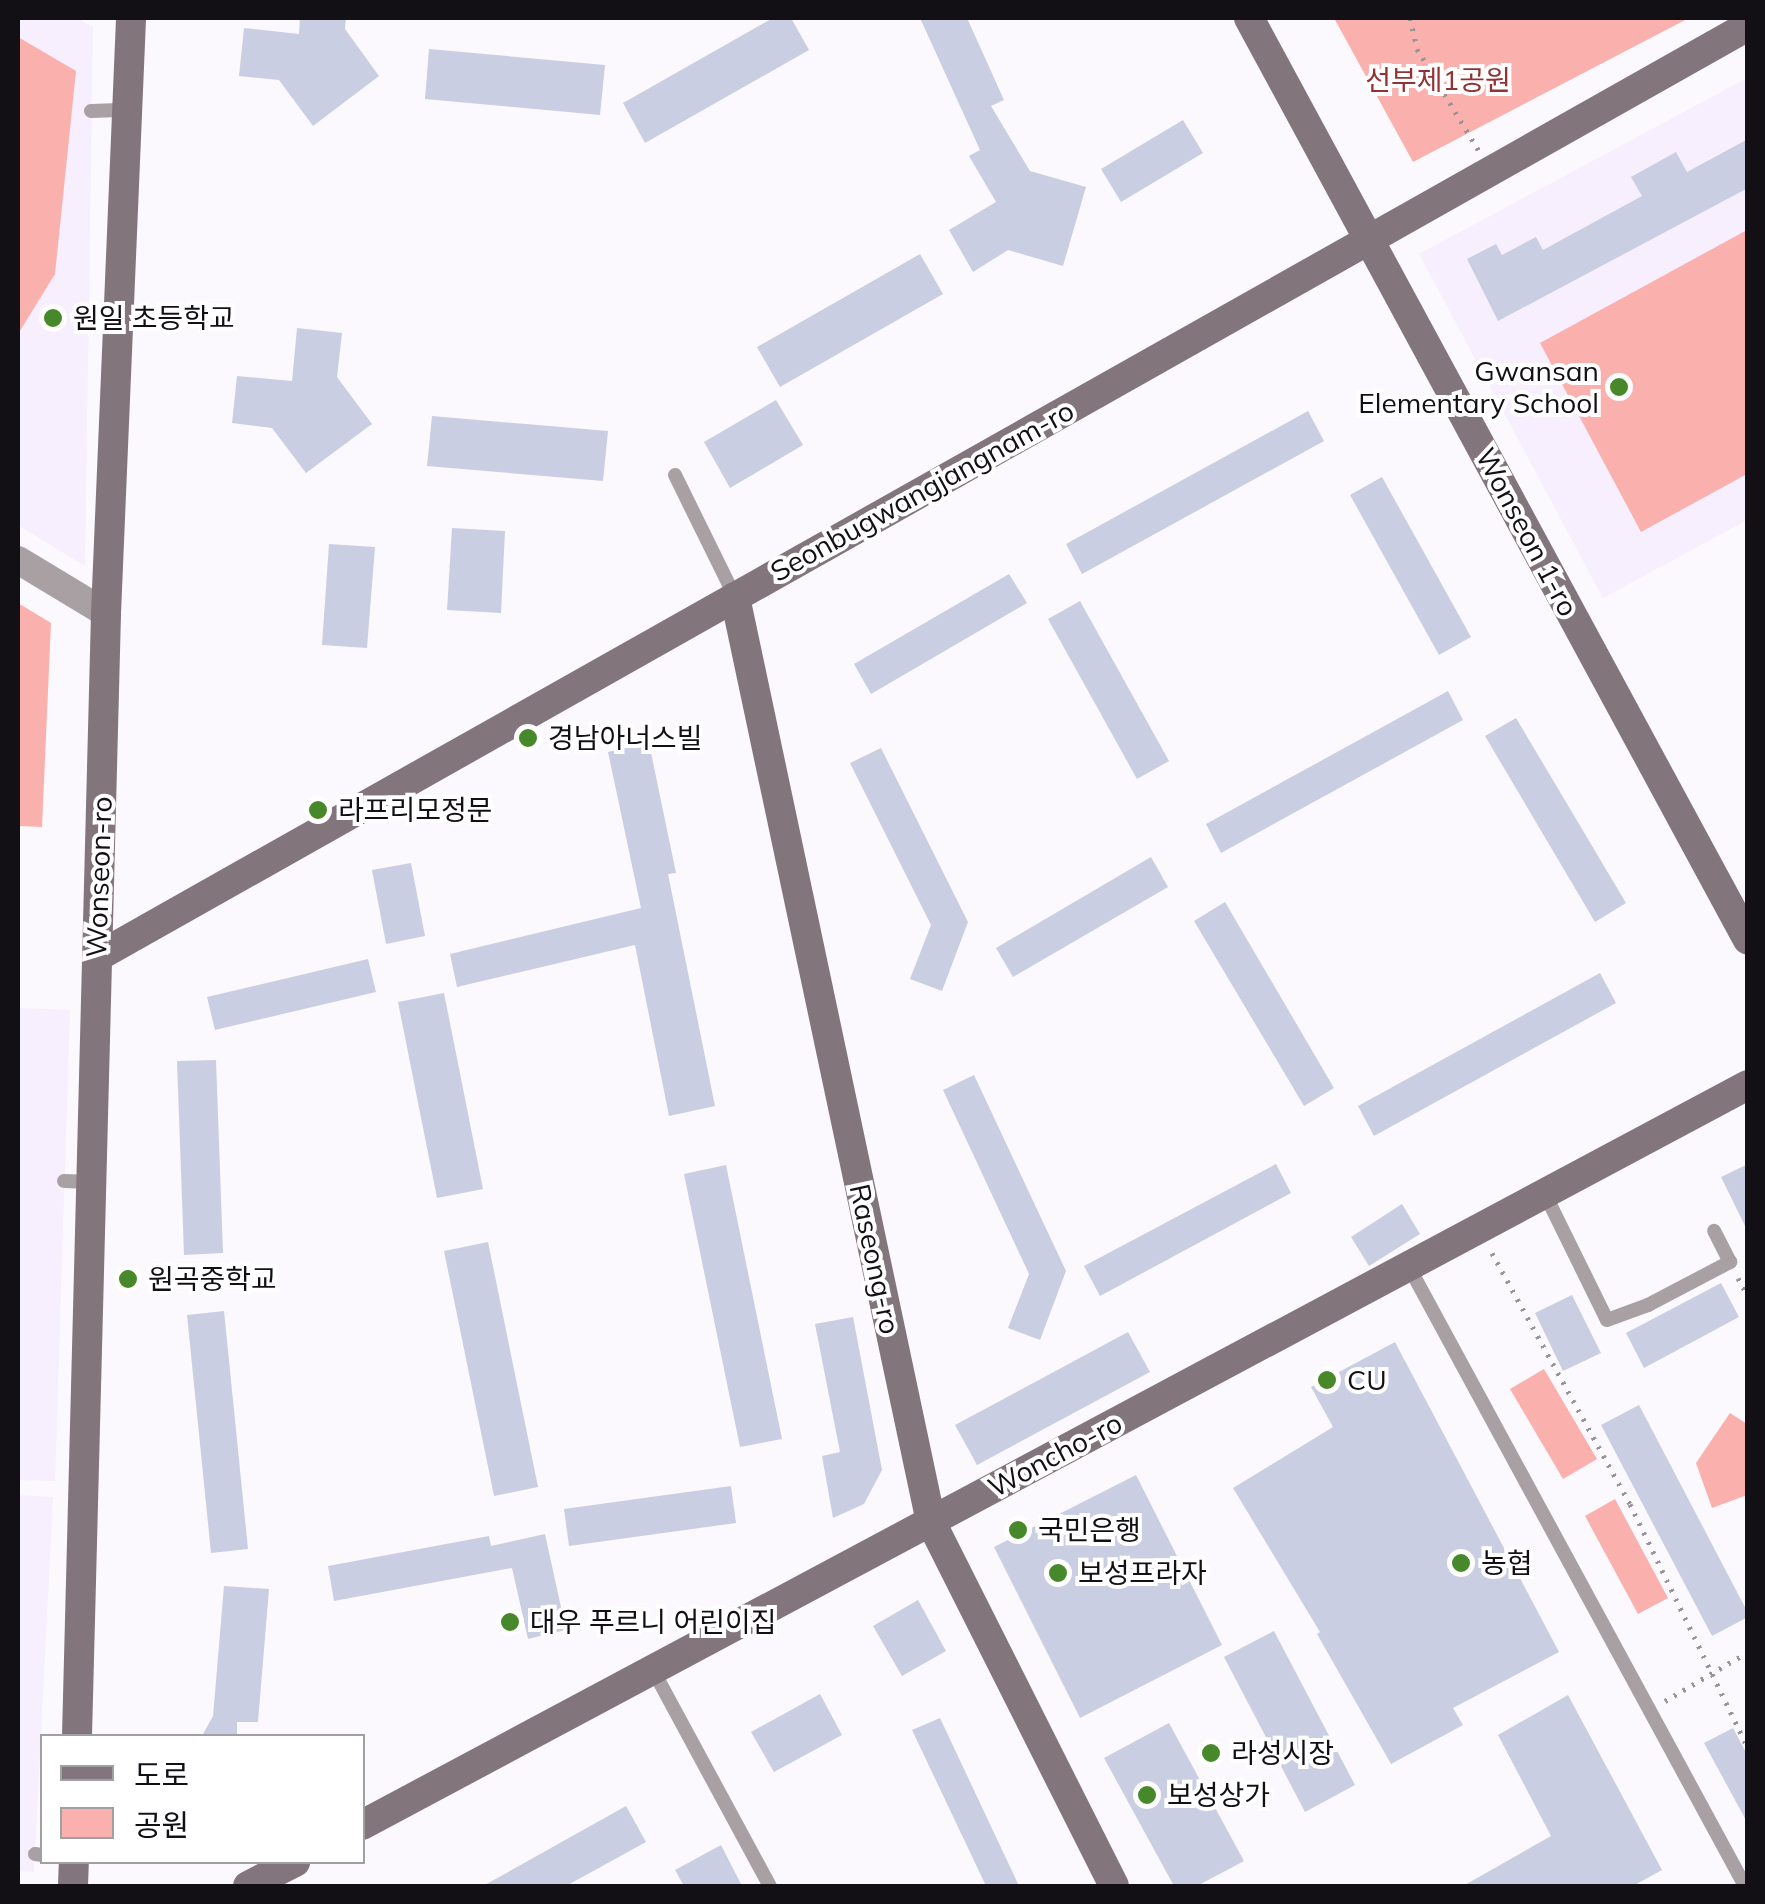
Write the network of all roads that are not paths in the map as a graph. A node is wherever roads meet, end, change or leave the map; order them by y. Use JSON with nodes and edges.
{"nodes":[{"id":1,"x":131,"y":18,"type":"edge"},
{"id":2,"x":1249,"y":18,"type":"edge"},
{"id":3,"x":1748,"y":26,"type":"edge"},
{"id":4,"x":127,"y":110,"type":"junction"},
{"id":5,"x":92,"y":112,"type":"dead end"},
{"id":6,"x":1368,"y":240,"type":"junction"},
{"id":7,"x":674,"y":475,"type":"dead end"},
{"id":8,"x":18,"y":560,"type":"edge"},
{"id":9,"x":735,"y":597,"type":"junction"},
{"id":10,"x":106,"y":613,"type":"junction"},
{"id":11,"x":1748,"y":940,"type":"edge"},
{"id":12,"x":97,"y":957,"type":"junction"},
{"id":13,"x":1748,"y":1085,"type":"edge"},
{"id":14,"x":1545,"y":1194,"type":"junction"},
{"id":15,"x":1714,"y":1231,"type":"dead end"},
{"id":16,"x":1409,"y":1266,"type":"junction"},
{"id":17,"x":931,"y":1522,"type":"junction"},
{"id":18,"x":653,"y":1670,"type":"junction"},
{"id":19,"x":77,"y":1734,"type":"edge"},
{"id":20,"x":365,"y":1824,"type":"edge"},
{"id":21,"x":291,"y":1864,"type":"edge"},
{"id":22,"x":248,"y":1886,"type":"edge"},
{"id":23,"x":770,"y":1886,"type":"edge"},
{"id":24,"x":1114,"y":1886,"type":"edge"},
{"id":25,"x":1745,"y":1886,"type":"edge"}],
"edges":[{"from":1,"to":4,"type":"street","name":"Wonseon-ro"},
{"from":2,"to":6,"type":"street","name":"Wonseon 1-ro"},
{"from":3,"to":6,"type":"street","name":"Seonbugwangjangnam-ro"},
{"from":4,"to":5,"type":"lane"},
{"from":4,"to":10,"type":"street","name":"Wonseon-ro"},
{"from":6,"to":9,"type":"street","name":"Seonbugwangjangnam-ro"},
{"from":6,"to":11,"type":"street","name":"Wonseon 1-ro"},
{"from":7,"to":9,"type":"lane"},
{"from":8,"to":10,"type":"street"},
{"from":9,"to":12,"type":"street","name":"Seonbugwangjangnam-ro"},
{"from":9,"to":17,"type":"street","name":"Raseong-ro"},
{"from":10,"to":12,"type":"street","name":"Wonseon-ro"},
{"from":12,"to":19,"type":"street","name":"Wonseon-ro"},
{"from":13,"to":14,"type":"street","name":"Woncho-ro"},
{"from":14,"to":15,"type":"lane"},
{"from":14,"to":16,"type":"street","name":"Woncho-ro"},
{"from":16,"to":17,"type":"street","name":"Woncho-ro"},
{"from":16,"to":25,"type":"lane"},
{"from":17,"to":18,"type":"street","name":"Woncho-ro"},
{"from":17,"to":24,"type":"street","name":"Raseong-ro"},
{"from":18,"to":20,"type":"street","name":"Woncho-ro"},
{"from":18,"to":23,"type":"lane"},
{"from":21,"to":22,"type":"street"}]}
